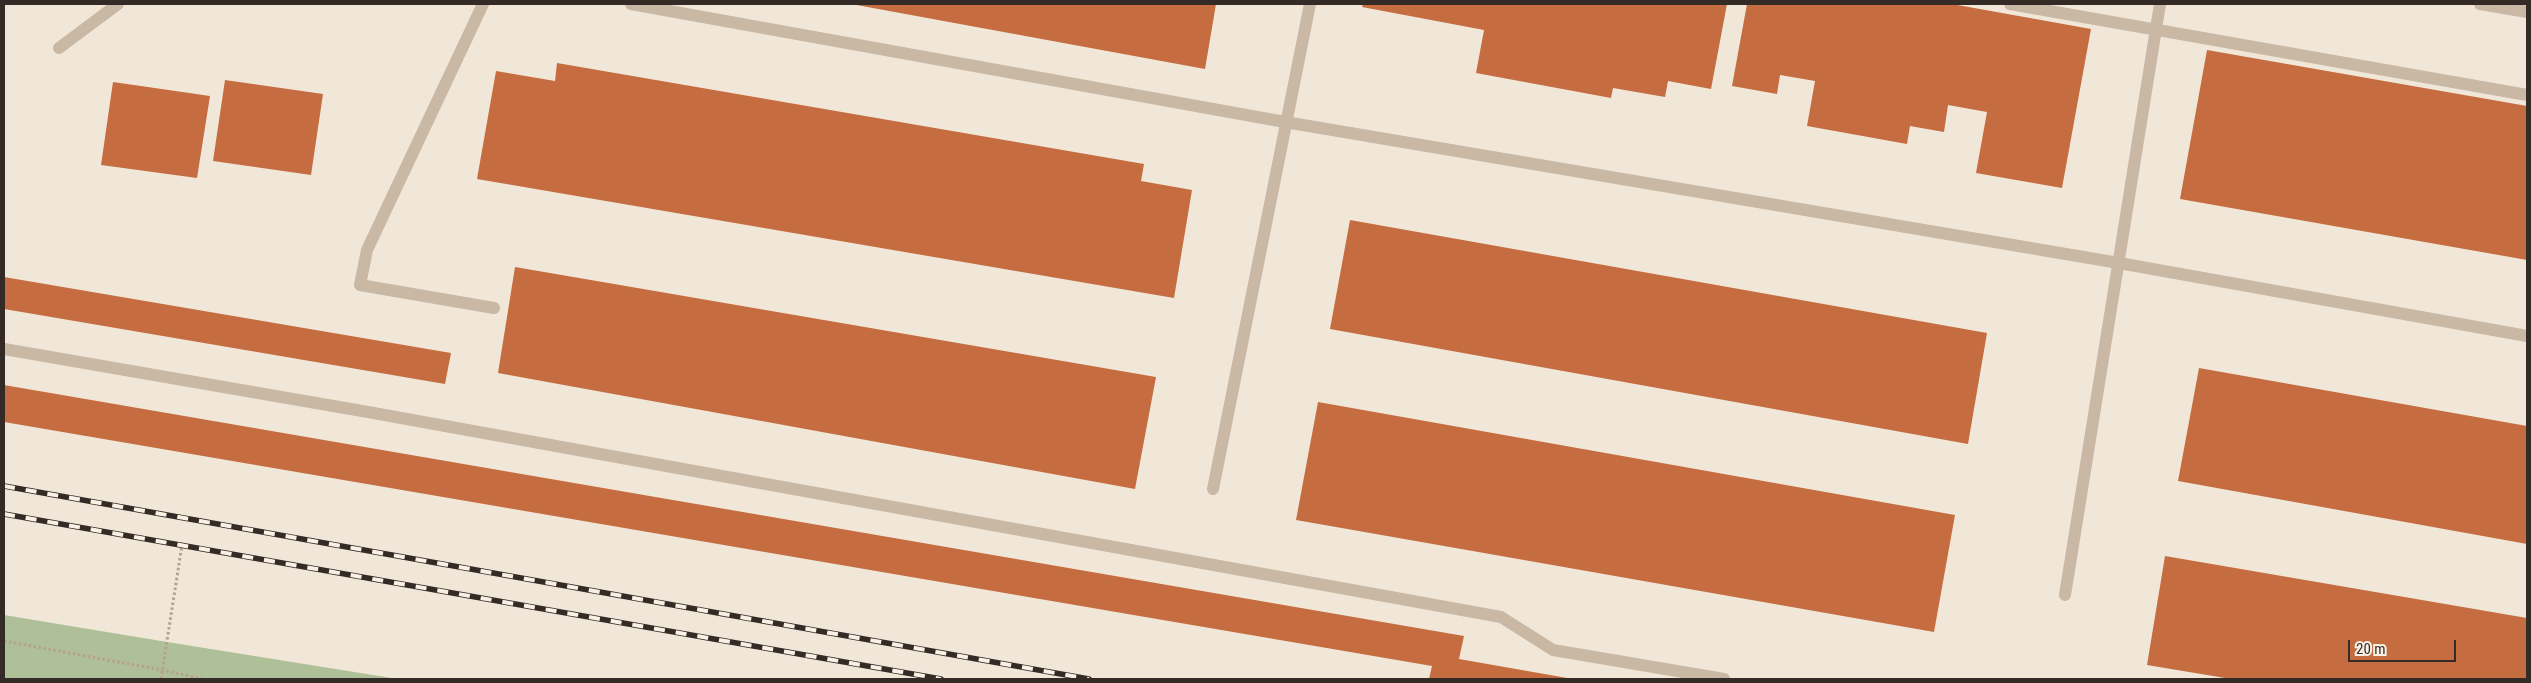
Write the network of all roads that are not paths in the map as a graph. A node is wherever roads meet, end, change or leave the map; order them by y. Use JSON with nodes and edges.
{"nodes":[{"id":1,"x":118,"y":4,"type":"edge"},
{"id":2,"x":482,"y":4,"type":"edge"},
{"id":3,"x":632,"y":4,"type":"edge"},
{"id":4,"x":1310,"y":4,"type":"edge"},
{"id":5,"x":2010,"y":4,"type":"edge"},
{"id":6,"x":2160,"y":4,"type":"edge"},
{"id":7,"x":2480,"y":4,"type":"edge"},
{"id":8,"x":2527,"y":12,"type":"edge"},
{"id":9,"x":2155,"y":30,"type":"junction"},
{"id":10,"x":59,"y":48,"type":"dead end"},
{"id":11,"x":2527,"y":96,"type":"edge"},
{"id":12,"x":1285,"y":122,"type":"junction"},
{"id":13,"x":2119,"y":263,"type":"junction"},
{"id":14,"x":494,"y":308,"type":"dead end"},
{"id":15,"x":2527,"y":336,"type":"edge"},
{"id":16,"x":4,"y":349,"type":"edge"},
{"id":17,"x":1214,"y":489,"type":"dead end"},
{"id":18,"x":2065,"y":594,"type":"dead end"},
{"id":19,"x":1724,"y":679,"type":"edge"}],
"edges":[{"from":1,"to":10,"type":"lane"},
{"from":2,"to":14,"type":"lane"},
{"from":3,"to":12,"type":"lane"},
{"from":4,"to":12,"type":"lane"},
{"from":5,"to":9,"type":"lane"},
{"from":6,"to":9,"type":"lane"},
{"from":7,"to":8,"type":"lane"},
{"from":9,"to":11,"type":"lane"},
{"from":9,"to":13,"type":"lane"},
{"from":12,"to":13,"type":"lane"},
{"from":12,"to":17,"type":"lane"},
{"from":13,"to":15,"type":"lane"},
{"from":13,"to":18,"type":"lane"},
{"from":16,"to":19,"type":"lane"}]}
